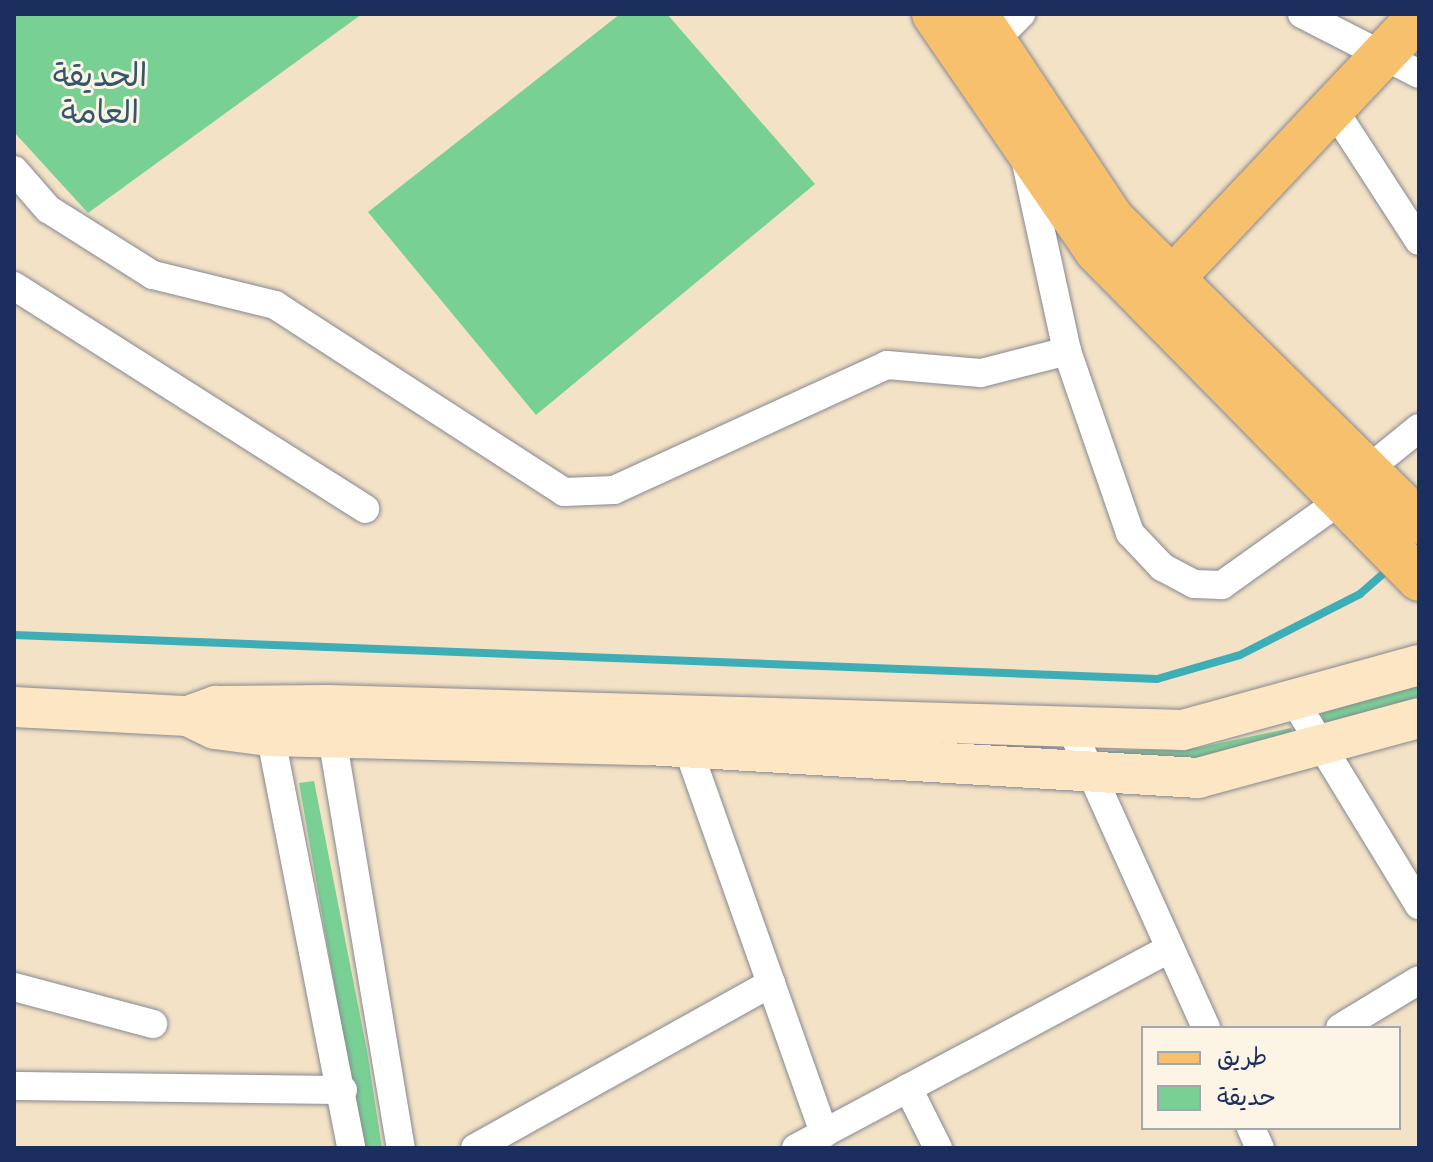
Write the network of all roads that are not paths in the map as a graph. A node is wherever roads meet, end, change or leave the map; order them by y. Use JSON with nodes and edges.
{"nodes":[{"id":1,"x":934,"y":14,"type":"edge"},
{"id":2,"x":1302,"y":14,"type":"edge"},
{"id":3,"x":1419,"y":17,"type":"edge"},
{"id":4,"x":997,"y":23,"type":"edge"},
{"id":5,"x":1385,"y":47,"type":"edge"},
{"id":6,"x":1334,"y":110,"type":"junction"},
{"id":7,"x":1024,"y":149,"type":"junction"},
{"id":8,"x":14,"y":170,"type":"edge"},
{"id":9,"x":1419,"y":241,"type":"edge"},
{"id":10,"x":1149,"y":283,"type":"junction"},
{"id":11,"x":14,"y":286,"type":"edge"},
{"id":12,"x":1067,"y":351,"type":"junction"},
{"id":13,"x":1419,"y":428,"type":"edge"},
{"id":14,"x":1354,"y":485,"type":"junction"},
{"id":15,"x":365,"y":509,"type":"dead end"},
{"id":16,"x":1419,"y":522,"type":"edge"},
{"id":17,"x":1419,"y":579,"type":"edge"},
{"id":18,"x":1419,"y":665,"type":"edge"},
{"id":19,"x":1295,"y":702,"type":"junction"},
{"id":20,"x":14,"y":707,"type":"edge"},
{"id":21,"x":1419,"y":718,"type":"edge"},
{"id":22,"x":267,"y":721,"type":"junction"},
{"id":23,"x":329,"y":722,"type":"junction"},
{"id":24,"x":1069,"y":724,"type":"junction"},
{"id":25,"x":687,"y":746,"type":"junction"},
{"id":26,"x":1323,"y":747,"type":"junction"},
{"id":27,"x":1089,"y":770,"type":"junction"},
{"id":28,"x":1419,"y":905,"type":"edge"},
{"id":29,"x":1170,"y":948,"type":"junction"},
{"id":30,"x":1419,"y":980,"type":"edge"},
{"id":31,"x":771,"y":983,"type":"junction"},
{"id":32,"x":14,"y":987,"type":"edge"},
{"id":33,"x":153,"y":1024,"type":"dead end"},
{"id":34,"x":1205,"y":1026,"type":"edge"},
{"id":35,"x":1343,"y":1026,"type":"edge"},
{"id":36,"x":14,"y":1086,"type":"edge"},
{"id":37,"x":908,"y":1088,"type":"junction"},
{"id":38,"x":343,"y":1090,"type":"junction"},
{"id":39,"x":824,"y":1133,"type":"junction"},
{"id":40,"x":351,"y":1148,"type":"edge"},
{"id":41,"x":401,"y":1148,"type":"edge"},
{"id":42,"x":475,"y":1148,"type":"edge"},
{"id":43,"x":796,"y":1148,"type":"edge"},
{"id":44,"x":938,"y":1148,"type":"edge"}],
"edges":[{"from":1,"to":7,"type":"main road"},
{"from":2,"to":5,"type":"street"},
{"from":3,"to":5,"type":"main road"},
{"from":4,"to":10,"type":"main road"},
{"from":5,"to":6,"type":"main road"},
{"from":5,"to":10,"type":"main road"},
{"from":6,"to":9,"type":"street"},
{"from":6,"to":10,"type":"main road"},
{"from":7,"to":10,"type":"main road"},
{"from":7,"to":12,"type":"street"},
{"from":8,"to":12,"type":"street"},
{"from":10,"to":14,"type":"main road"},
{"from":11,"to":15,"type":"street"},
{"from":12,"to":14,"type":"street"},
{"from":13,"to":14,"type":"street"},
{"from":14,"to":16,"type":"main road"},
{"from":14,"to":17,"type":"main road"},
{"from":18,"to":19,"type":"main road"},
{"from":19,"to":24,"type":"main road"},
{"from":19,"to":26,"type":"street"},
{"from":20,"to":22,"type":"main road"},
{"from":21,"to":26,"type":"main road"},
{"from":22,"to":23,"type":"main road"},
{"from":22,"to":38,"type":"street"},
{"from":23,"to":24,"type":"main road"},
{"from":23,"to":25,"type":"main road"},
{"from":23,"to":41,"type":"street"},
{"from":24,"to":27,"type":"street"},
{"from":25,"to":27,"type":"main road"},
{"from":25,"to":31,"type":"street"},
{"from":26,"to":27,"type":"main road"},
{"from":26,"to":28,"type":"street"},
{"from":27,"to":29,"type":"street"},
{"from":29,"to":34,"type":"street"},
{"from":29,"to":37,"type":"street"},
{"from":30,"to":35,"type":"street"},
{"from":31,"to":39,"type":"street"},
{"from":31,"to":42,"type":"street"},
{"from":32,"to":33,"type":"street"},
{"from":36,"to":38,"type":"street"},
{"from":37,"to":39,"type":"street"},
{"from":37,"to":44,"type":"street"},
{"from":38,"to":40,"type":"street"},
{"from":39,"to":43,"type":"street"}]}
